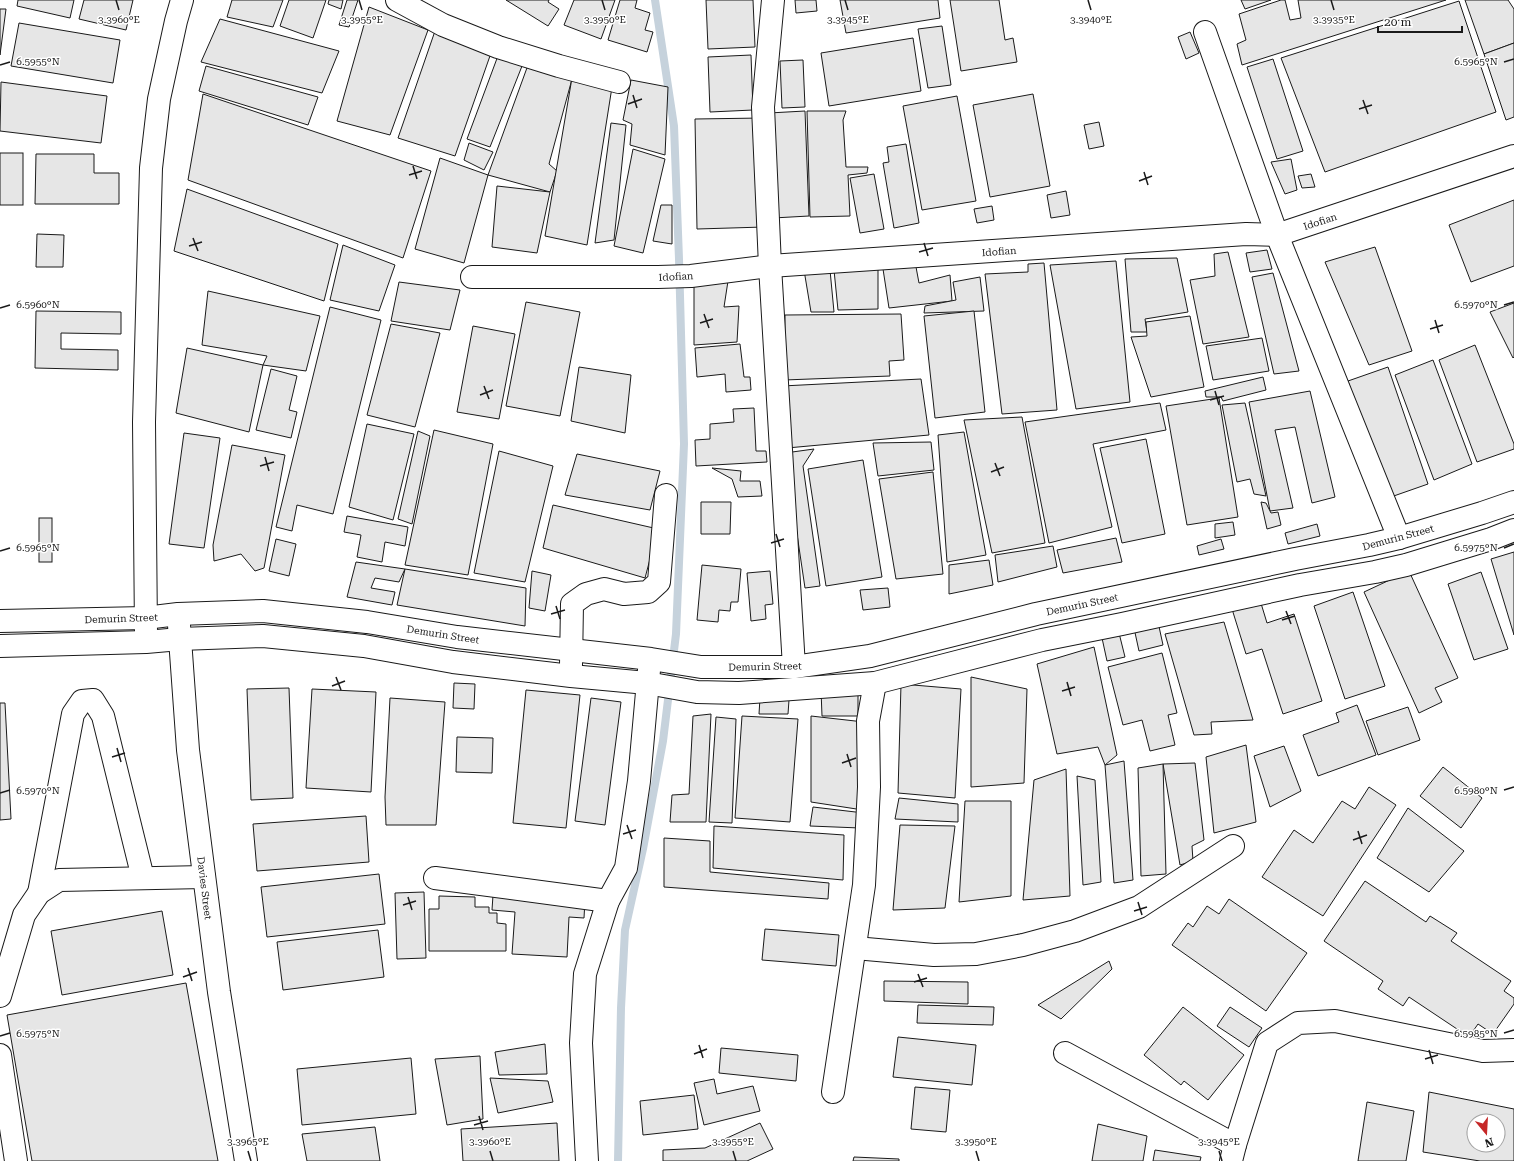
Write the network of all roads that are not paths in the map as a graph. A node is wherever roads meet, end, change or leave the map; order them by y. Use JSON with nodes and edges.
{"nodes":[{"id":1,"x":182,"y":0,"type":"edge"},
{"id":2,"x":397,"y":0,"type":"edge"},
{"id":3,"x":773,"y":0,"type":"edge"},
{"id":4,"x":1205,"y":32,"type":"dead end"},
{"id":5,"x":619,"y":82,"type":"dead end"},
{"id":6,"x":1514,"y":156,"type":"edge"},
{"id":7,"x":1277,"y":235,"type":"junction"},
{"id":8,"x":770,"y":266,"type":"junction"},
{"id":9,"x":472,"y":277,"type":"dead end"},
{"id":10,"x":666,"y":495,"type":"dead end"},
{"id":11,"x":1514,"y":502,"type":"edge"},
{"id":12,"x":1514,"y":530,"type":"edge"},
{"id":13,"x":1399,"y":538,"type":"junction"},
{"id":14,"x":178,"y":614,"type":"junction"},
{"id":15,"x":145,"y":618,"type":"junction"},
{"id":16,"x":0,"y":621,"type":"edge"},
{"id":17,"x":180,"y":639,"type":"junction"},
{"id":18,"x":146,"y":642,"type":"junction"},
{"id":19,"x":0,"y":646,"type":"edge"},
{"id":20,"x":572,"y":651,"type":"junction"},
{"id":21,"x":659,"y":660,"type":"junction"},
{"id":22,"x":794,"y":667,"type":"junction"},
{"id":23,"x":571,"y":676,"type":"junction"},
{"id":24,"x":875,"y":683,"type":"junction"},
{"id":25,"x":655,"y":685,"type":"junction"},
{"id":26,"x":1233,"y":846,"type":"dead end"},
{"id":27,"x":204,"y":877,"type":"junction"},
{"id":28,"x":143,"y":878,"type":"junction"},
{"id":29,"x":435,"y":878,"type":"dead end"},
{"id":30,"x":39,"y":893,"type":"junction"},
{"id":31,"x":608,"y":900,"type":"junction"},
{"id":32,"x":855,"y":948,"type":"junction"},
{"id":33,"x":0,"y":996,"type":"edge"},
{"id":34,"x":1514,"y":1050,"type":"edge"},
{"id":35,"x":1065,"y":1053,"type":"dead end"},
{"id":36,"x":0,"y":1055,"type":"edge"},
{"id":37,"x":833,"y":1092,"type":"dead end"},
{"id":38,"x":1233,"y":1153,"type":"edge"},
{"id":39,"x":16,"y":1161,"type":"edge"},
{"id":40,"x":246,"y":1161,"type":"edge"},
{"id":41,"x":587,"y":1161,"type":"edge"}],
"edges":[{"from":1,"to":15,"type":"street"},
{"from":2,"to":5,"type":"street"},
{"from":3,"to":8,"type":"street"},
{"from":4,"to":7,"type":"street"},
{"from":6,"to":7,"type":"street","name":"Idofian"},
{"from":7,"to":8,"type":"street","name":"Idofian"},
{"from":7,"to":13,"type":"street"},
{"from":8,"to":9,"type":"street","name":"Idofian"},
{"from":8,"to":22,"type":"street"},
{"from":10,"to":20,"type":"street"},
{"from":11,"to":13,"type":"street","name":"Demurin Street"},
{"from":12,"to":24,"type":"street"},
{"from":13,"to":22,"type":"street","name":"Demurin Street"},
{"from":14,"to":15,"type":"street","name":"Demurin Street"},
{"from":14,"to":17,"type":"street","name":"Davies Street"},
{"from":14,"to":20,"type":"street","name":"Demurin Street"},
{"from":15,"to":16,"type":"street","name":"Demurin Street"},
{"from":15,"to":18,"type":"street"},
{"from":17,"to":18,"type":"street"},
{"from":17,"to":23,"type":"street"},
{"from":17,"to":27,"type":"street","name":"Davies Street"},
{"from":18,"to":19,"type":"street"},
{"from":20,"to":21,"type":"street","name":"Demurin Street"},
{"from":20,"to":23,"type":"street"},
{"from":21,"to":22,"type":"street","name":"Demurin Street"},
{"from":21,"to":25,"type":"street"},
{"from":23,"to":25,"type":"street"},
{"from":24,"to":25,"type":"street"},
{"from":24,"to":32,"type":"street"},
{"from":25,"to":31,"type":"street"},
{"from":26,"to":32,"type":"street"},
{"from":27,"to":28,"type":"street"},
{"from":27,"to":40,"type":"street","name":"Davies Street"},
{"from":28,"to":30,"type":"street"},
{"from":28,"to":30,"type":"street"},
{"from":29,"to":31,"type":"street"},
{"from":30,"to":33,"type":"street"},
{"from":31,"to":41,"type":"street"},
{"from":32,"to":37,"type":"street"},
{"from":34,"to":38,"type":"street"},
{"from":35,"to":38,"type":"street"},
{"from":36,"to":39,"type":"street"}]}
